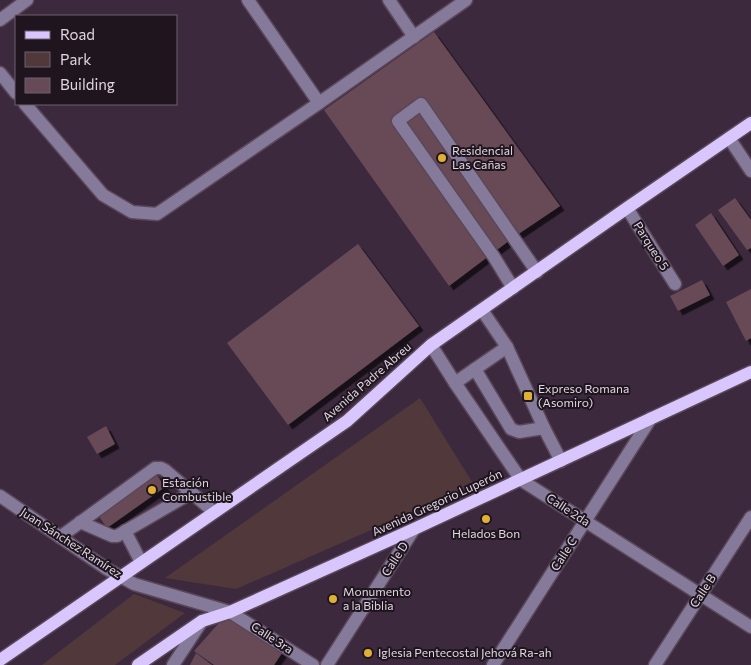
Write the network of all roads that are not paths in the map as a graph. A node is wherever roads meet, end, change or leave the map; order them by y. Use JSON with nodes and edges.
{"nodes":[{"id":1,"x":27,"y":0,"type":"edge"},
{"id":2,"x":248,"y":0,"type":"edge"},
{"id":3,"x":388,"y":0,"type":"edge"},
{"id":4,"x":466,"y":0,"type":"edge"},
{"id":5,"x":0,"y":20,"type":"edge"},
{"id":6,"x":414,"y":37,"type":"junction"},
{"id":7,"x":0,"y":74,"type":"edge"},
{"id":8,"x":15,"y":92,"type":"edge"},
{"id":9,"x":320,"y":103,"type":"junction"},
{"id":10,"x":26,"y":105,"type":"edge"},
{"id":11,"x":751,"y":123,"type":"edge"},
{"id":12,"x":729,"y":138,"type":"junction"},
{"id":13,"x":751,"y":171,"type":"edge"},
{"id":14,"x":627,"y":208,"type":"junction"},
{"id":15,"x":536,"y":272,"type":"junction"},
{"id":16,"x":675,"y":284,"type":"dead end"},
{"id":17,"x":513,"y":288,"type":"junction"},
{"id":18,"x":482,"y":310,"type":"junction"},
{"id":19,"x":431,"y":346,"type":"junction"},
{"id":20,"x":507,"y":347,"type":"junction"},
{"id":21,"x":476,"y":369,"type":"junction"},
{"id":22,"x":751,"y":372,"type":"edge"},
{"id":23,"x":455,"y":383,"type":"junction"},
{"id":24,"x":651,"y":418,"type":"junction"},
{"id":25,"x":544,"y":428,"type":"junction"},
{"id":26,"x":561,"y":461,"type":"junction"},
{"id":27,"x":521,"y":480,"type":"junction"},
{"id":28,"x":191,"y":492,"type":"junction"},
{"id":29,"x":0,"y":496,"type":"edge"},
{"id":30,"x":214,"y":512,"type":"junction"},
{"id":31,"x":751,"y":517,"type":"edge"},
{"id":32,"x":585,"y":521,"type":"junction"},
{"id":33,"x":80,"y":522,"type":"junction"},
{"id":34,"x":414,"y":529,"type":"junction"},
{"id":35,"x":124,"y":532,"type":"junction"},
{"id":36,"x":60,"y":537,"type":"junction"},
{"id":37,"x":141,"y":562,"type":"junction"},
{"id":38,"x":121,"y":576,"type":"junction"},
{"id":39,"x":700,"y":595,"type":"junction"},
{"id":40,"x":230,"y":612,"type":"junction"},
{"id":41,"x":202,"y":621,"type":"junction"},
{"id":42,"x":751,"y":627,"type":"edge"},
{"id":43,"x":0,"y":660,"type":"edge"},
{"id":44,"x":138,"y":665,"type":"edge"},
{"id":45,"x":173,"y":665,"type":"edge"},
{"id":46,"x":313,"y":665,"type":"edge"},
{"id":47,"x":327,"y":665,"type":"edge"},
{"id":48,"x":493,"y":665,"type":"edge"},
{"id":49,"x":655,"y":665,"type":"edge"}],
"edges":[{"from":1,"to":5,"type":"street"},
{"from":2,"to":9,"type":"street"},
{"from":3,"to":6,"type":"street"},
{"from":4,"to":6,"type":"street"},
{"from":6,"to":9,"type":"street"},
{"from":7,"to":8,"type":"street"},
{"from":9,"to":10,"type":"street"},
{"from":11,"to":12,"type":"main road","name":"Avenida Padre Abreu"},
{"from":12,"to":13,"type":"street"},
{"from":12,"to":14,"type":"main road","name":"Avenida Padre Abreu"},
{"from":14,"to":15,"type":"main road","name":"Avenida Padre Abreu"},
{"from":14,"to":16,"type":"street","name":"Parqueo 5"},
{"from":15,"to":17,"type":"main road","name":"Avenida Padre Abreu"},
{"from":15,"to":17,"type":"street"},
{"from":17,"to":18,"type":"main road","name":"Avenida Padre Abreu"},
{"from":18,"to":19,"type":"main road","name":"Avenida Padre Abreu"},
{"from":18,"to":20,"type":"street"},
{"from":19,"to":23,"type":"street","name":"Calle 2da"},
{"from":19,"to":30,"type":"main road","name":"Avenida Padre Abreu"},
{"from":20,"to":21,"type":"street"},
{"from":20,"to":25,"type":"street"},
{"from":21,"to":23,"type":"street"},
{"from":21,"to":25,"type":"street"},
{"from":22,"to":24,"type":"main road","name":"Avenida Gregorio Luperón"},
{"from":23,"to":27,"type":"street","name":"Calle 2da"},
{"from":24,"to":26,"type":"main road","name":"Avenida Gregorio Luperón"},
{"from":24,"to":32,"type":"street","name":"Calle C"},
{"from":25,"to":26,"type":"street"},
{"from":26,"to":27,"type":"main road","name":"Avenida Gregorio Luperón"},
{"from":27,"to":32,"type":"street","name":"Calle 2da"},
{"from":27,"to":34,"type":"main road","name":"Avenida Gregorio Luperón"},
{"from":28,"to":30,"type":"street"},
{"from":28,"to":33,"type":"street"},
{"from":28,"to":35,"type":"street"},
{"from":29,"to":36,"type":"street","name":"Juan Sánchez Ramírez"},
{"from":30,"to":37,"type":"main road","name":"Avenida Padre Abreu"},
{"from":31,"to":39,"type":"street","name":"Calle B"},
{"from":32,"to":39,"type":"street","name":"Calle 2da"},
{"from":32,"to":48,"type":"street","name":"Calle C"},
{"from":33,"to":35,"type":"street"},
{"from":33,"to":36,"type":"street"},
{"from":34,"to":40,"type":"main road","name":"Avenida Gregorio Luperón"},
{"from":34,"to":47,"type":"street","name":"Calle D"},
{"from":35,"to":37,"type":"street"},
{"from":36,"to":38,"type":"street","name":"Juan Sánchez Ramírez"},
{"from":37,"to":38,"type":"main road","name":"Avenida Padre Abreu"},
{"from":38,"to":40,"type":"street","name":"Juan Sánchez Ramírez"},
{"from":38,"to":43,"type":"main road","name":"Avenida Padre Abreu"},
{"from":39,"to":42,"type":"street","name":"Calle 2da"},
{"from":39,"to":49,"type":"street","name":"Calle B"},
{"from":40,"to":41,"type":"main road","name":"Avenida Gregorio Luperón"},
{"from":40,"to":46,"type":"street","name":"Calle 3ra"},
{"from":41,"to":44,"type":"main road","name":"Avenida Gregorio Luperón"},
{"from":41,"to":45,"type":"street"}]}
